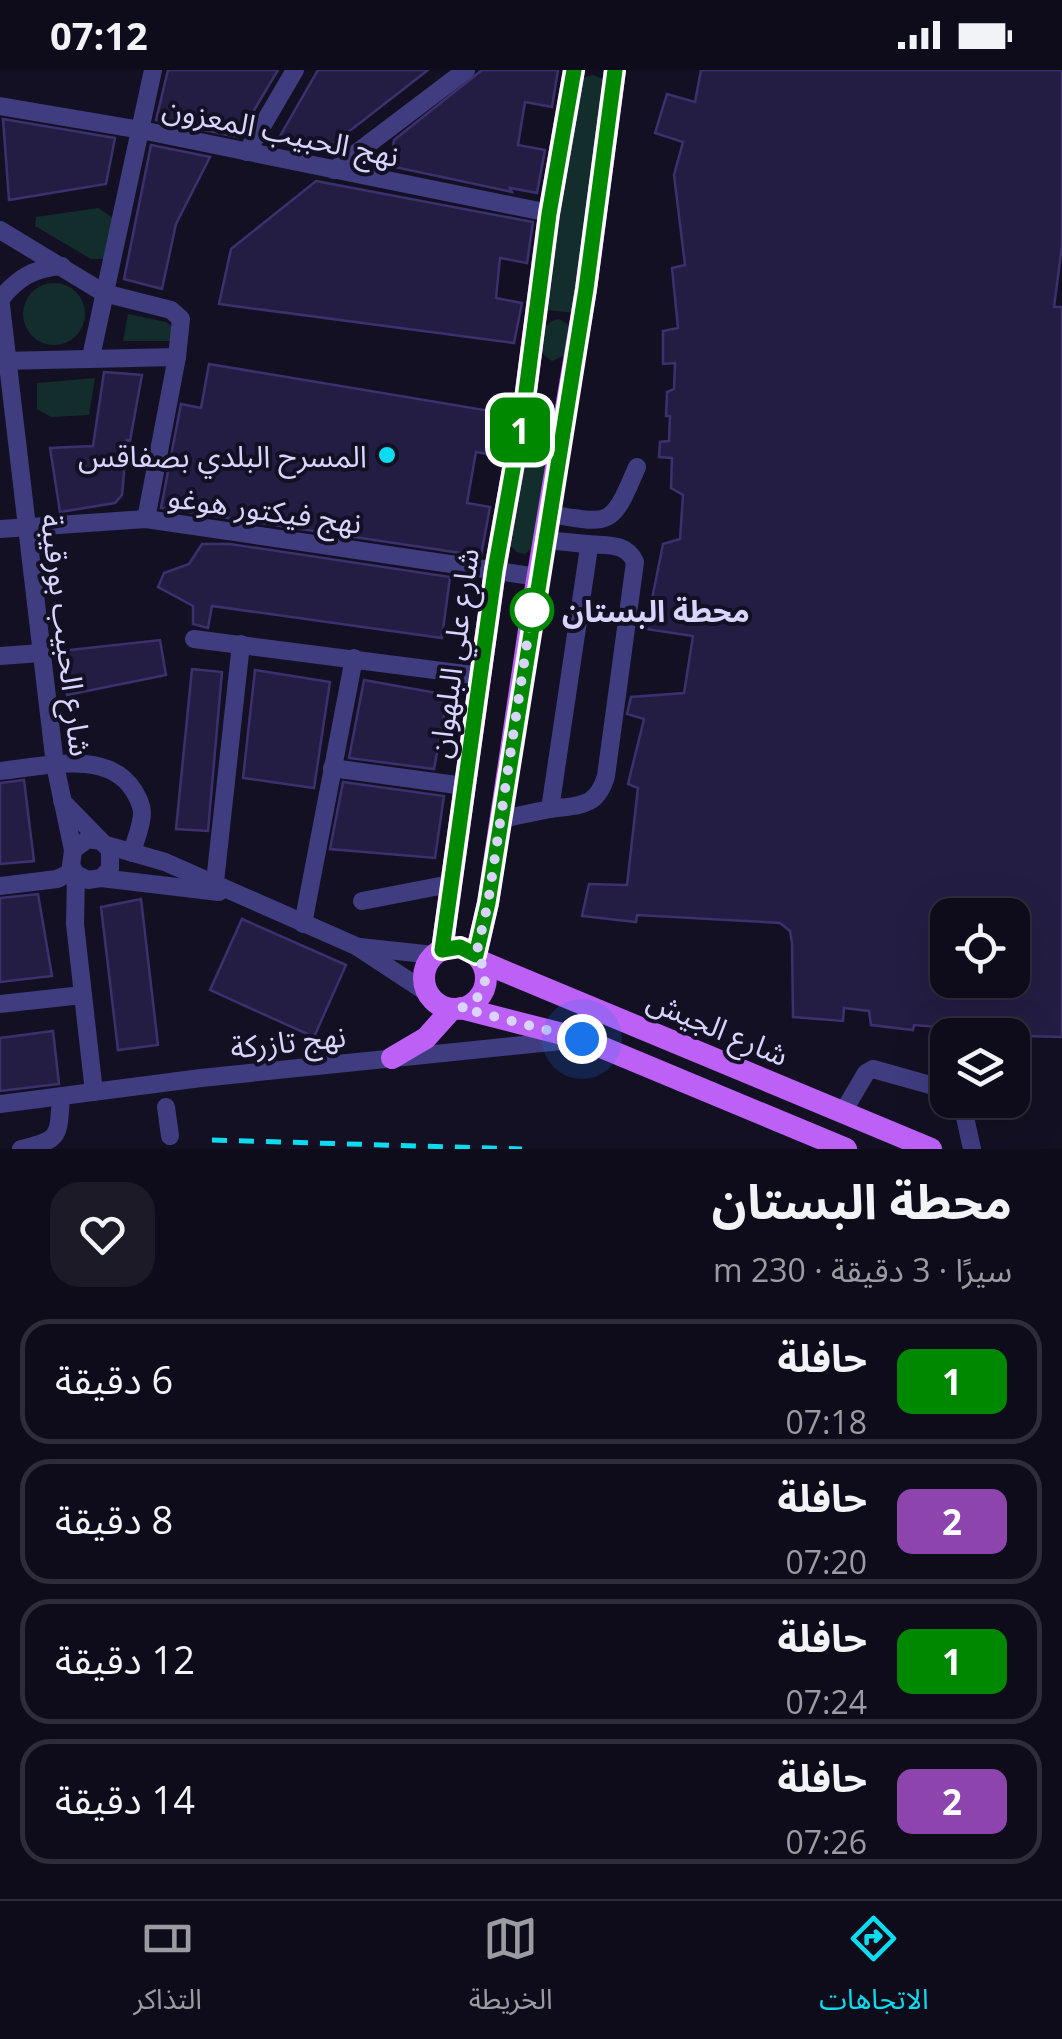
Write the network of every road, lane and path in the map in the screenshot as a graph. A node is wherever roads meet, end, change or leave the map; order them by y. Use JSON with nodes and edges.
{"nodes":[{"id":1,"x":153,"y":70,"type":"edge"},
{"id":2,"x":296,"y":70,"type":"edge"},
{"id":3,"x":466,"y":70,"type":"edge"},
{"id":4,"x":574,"y":70,"type":"edge"},
{"id":5,"x":615,"y":70,"type":"edge"},
{"id":6,"x":0,"y":106,"type":"edge"},
{"id":7,"x":141,"y":130,"type":"junction"},
{"id":8,"x":247,"y":152,"type":"junction"},
{"id":9,"x":334,"y":170,"type":"junction"},
{"id":10,"x":549,"y":214,"type":"junction"},
{"id":11,"x":0,"y":230,"type":"edge"},
{"id":12,"x":62,"y":266,"type":"junction"},
{"id":13,"x":104,"y":293,"type":"junction"},
{"id":14,"x":0,"y":298,"type":"edge"},
{"id":15,"x":91,"y":357,"type":"junction"},
{"id":16,"x":177,"y":357,"type":"junction"},
{"id":17,"x":4,"y":360,"type":"edge"},
{"id":18,"x":530,"y":366,"type":"junction"},
{"id":19,"x":572,"y":371,"type":"junction"},
{"id":20,"x":524,"y":407,"type":"junction"},
{"id":21,"x":566,"y":413,"type":"junction"},
{"id":22,"x":637,"y":467,"type":"dead end"},
{"id":23,"x":550,"y":514,"type":"junction"},
{"id":24,"x":146,"y":519,"type":"junction"},
{"id":25,"x":25,"y":526,"type":"junction"},
{"id":26,"x":0,"y":529,"type":"edge"},
{"id":27,"x":545,"y":540,"type":"junction"},
{"id":28,"x":587,"y":544,"type":"junction"},
{"id":29,"x":495,"y":570,"type":"junction"},
{"id":30,"x":538,"y":577,"type":"junction"},
{"id":31,"x":194,"y":640,"type":"dead end"},
{"id":32,"x":241,"y":644,"type":"junction"},
{"id":33,"x":42,"y":652,"type":"junction"},
{"id":34,"x":0,"y":656,"type":"edge"},
{"id":35,"x":354,"y":658,"type":"junction"},
{"id":36,"x":480,"y":676,"type":"junction"},
{"id":37,"x":55,"y":765,"type":"junction"},
{"id":38,"x":332,"y":768,"type":"junction"},
{"id":39,"x":0,"y":771,"type":"edge"},
{"id":40,"x":464,"y":786,"type":"junction"},
{"id":41,"x":62,"y":801,"type":"junction"},
{"id":42,"x":550,"y":809,"type":"junction"},
{"id":43,"x":501,"y":820,"type":"junction"},
{"id":44,"x":103,"y":843,"type":"junction"},
{"id":45,"x":73,"y":850,"type":"junction"},
{"id":46,"x":132,"y":852,"type":"junction"},
{"id":47,"x":75,"y":872,"type":"junction"},
{"id":48,"x":98,"y":879,"type":"junction"},
{"id":49,"x":450,"y":884,"type":"junction"},
{"id":50,"x":0,"y":886,"type":"edge"},
{"id":51,"x":215,"y":887,"type":"junction"},
{"id":52,"x":362,"y":900,"type":"dead end"},
{"id":53,"x":75,"y":924,"type":"junction"},
{"id":54,"x":303,"y":924,"type":"junction"},
{"id":55,"x":356,"y":946,"type":"junction"},
{"id":56,"x":438,"y":952,"type":"junction"},
{"id":57,"x":479,"y":958,"type":"junction"},
{"id":58,"x":429,"y":994,"type":"junction"},
{"id":59,"x":82,"y":995,"type":"junction"},
{"id":60,"x":0,"y":1004,"type":"edge"},
{"id":61,"x":456,"y":1008,"type":"junction"},
{"id":62,"x":582,"y":1039,"type":"junction"},
{"id":63,"x":392,"y":1058,"type":"junction"},
{"id":64,"x":930,"y":1085,"type":"edge"},
{"id":65,"x":94,"y":1092,"type":"junction"},
{"id":66,"x":61,"y":1096,"type":"junction"},
{"id":67,"x":0,"y":1104,"type":"edge"},
{"id":68,"x":166,"y":1107,"type":"dead end"},
{"id":69,"x":843,"y":1112,"type":"junction"},
{"id":70,"x":966,"y":1118,"type":"edge"},
{"id":71,"x":170,"y":1136,"type":"dead end"},
{"id":72,"x":21,"y":1149,"type":"edge"},
{"id":73,"x":846,"y":1149,"type":"edge"},
{"id":74,"x":931,"y":1149,"type":"edge"},
{"id":75,"x":972,"y":1149,"type":"edge"}],
"edges":[{"from":1,"to":7,"type":"street"},
{"from":2,"to":8,"type":"street"},
{"from":3,"to":9,"type":"street"},
{"from":4,"to":10,"type":"main road","name":"شارع علي البلهوان"},
{"from":5,"to":19,"type":"main road"},
{"from":6,"to":7,"type":"street","name":"نهج الحبيب المعزون"},
{"from":7,"to":8,"type":"street","name":"نهج الحبيب المعزون"},
{"from":7,"to":13,"type":"street"},
{"from":8,"to":9,"type":"street","name":"نهج الحبيب المعزون"},
{"from":9,"to":10,"type":"street","name":"نهج الحبيب المعزون"},
{"from":10,"to":18,"type":"main road","name":"شارع علي البلهوان"},
{"from":11,"to":12,"type":"street"},
{"from":12,"to":13,"type":"street"},
{"from":12,"to":14,"type":"street"},
{"from":13,"to":15,"type":"street"},
{"from":13,"to":16,"type":"street"},
{"from":14,"to":17,"type":"street","name":"شارع الحبيب بورقيبة"},
{"from":15,"to":16,"type":"street"},
{"from":15,"to":17,"type":"street"},
{"from":16,"to":24,"type":"street"},
{"from":17,"to":25,"type":"street","name":"شارع الحبيب بورقيبة"},
{"from":18,"to":19,"type":"main road"},
{"from":18,"to":20,"type":"main road","name":"شارع علي البلهوان"},
{"from":19,"to":21,"type":"main road"},
{"from":20,"to":21,"type":"main road"},
{"from":20,"to":29,"type":"main road","name":"شارع علي البلهوان"},
{"from":21,"to":23,"type":"main road"},
{"from":22,"to":23,"type":"street"},
{"from":23,"to":27,"type":"main road"},
{"from":24,"to":25,"type":"street","name":"نهج فيكتور هوغو"},
{"from":24,"to":29,"type":"street","name":"نهج فيكتور هوغو"},
{"from":25,"to":26,"type":"street","name":"نهج فيكتور هوغو"},
{"from":25,"to":33,"type":"street","name":"شارع الحبيب بورقيبة"},
{"from":27,"to":28,"type":"street"},
{"from":27,"to":30,"type":"main road"},
{"from":28,"to":42,"type":"street"},
{"from":28,"to":42,"type":"street"},
{"from":29,"to":30,"type":"street","name":"نهج فيكتور هوغو"},
{"from":29,"to":36,"type":"main road","name":"شارع علي البلهوان"},
{"from":30,"to":43,"type":"main road"},
{"from":31,"to":32,"type":"street"},
{"from":32,"to":35,"type":"street"},
{"from":32,"to":51,"type":"street"},
{"from":33,"to":34,"type":"street"},
{"from":33,"to":37,"type":"street","name":"شارع الحبيب بورقيبة"},
{"from":35,"to":36,"type":"street"},
{"from":35,"to":38,"type":"street"},
{"from":36,"to":40,"type":"main road","name":"شارع علي البلهوان"},
{"from":37,"to":39,"type":"street"},
{"from":37,"to":41,"type":"street","name":"شارع الحبيب بورقيبة"},
{"from":37,"to":46,"type":"street"},
{"from":38,"to":40,"type":"street"},
{"from":38,"to":54,"type":"street"},
{"from":40,"to":49,"type":"main road","name":"شارع علي البلهوان"},
{"from":41,"to":44,"type":"street","name":"شارع الحبيب بورقيبة"},
{"from":41,"to":45,"type":"street","name":"شارع الحبيب بورقيبة"},
{"from":42,"to":43,"type":"street"},
{"from":43,"to":57,"type":"main road"},
{"from":44,"to":45,"type":"street"},
{"from":44,"to":46,"type":"street"},
{"from":44,"to":48,"type":"street"},
{"from":45,"to":47,"type":"street"},
{"from":46,"to":51,"type":"street"},
{"from":47,"to":48,"type":"street"},
{"from":47,"to":50,"type":"street"},
{"from":47,"to":53,"type":"street"},
{"from":48,"to":51,"type":"street"},
{"from":48,"to":53,"type":"street"},
{"from":49,"to":52,"type":"street"},
{"from":49,"to":56,"type":"main road","name":"شارع علي البلهوان"},
{"from":51,"to":54,"type":"street"},
{"from":53,"to":59,"type":"street"},
{"from":54,"to":55,"type":"street"},
{"from":55,"to":56,"type":"street"},
{"from":55,"to":58,"type":"street"},
{"from":56,"to":57,"type":"main road"},
{"from":56,"to":58,"type":"main road"},
{"from":57,"to":61,"type":"main road"},
{"from":57,"to":69,"type":"main road","name":"شارع الجيش"},
{"from":58,"to":61,"type":"main road"},
{"from":59,"to":60,"type":"street"},
{"from":59,"to":65,"type":"street"},
{"from":61,"to":62,"type":"main road","name":"شارع الجيش"},
{"from":61,"to":63,"type":"main road"},
{"from":62,"to":63,"type":"street","name":"نهج تازركة"},
{"from":62,"to":73,"type":"main road","name":"شارع الجيش"},
{"from":63,"to":65,"type":"street","name":"نهج تازركة"},
{"from":64,"to":69,"type":"street"},
{"from":65,"to":66,"type":"street","name":"نهج تازركة"},
{"from":66,"to":67,"type":"street","name":"نهج تازركة"},
{"from":66,"to":72,"type":"street"},
{"from":68,"to":71,"type":"street"},
{"from":69,"to":74,"type":"main road","name":"شارع الجيش"},
{"from":70,"to":75,"type":"street"}]}
